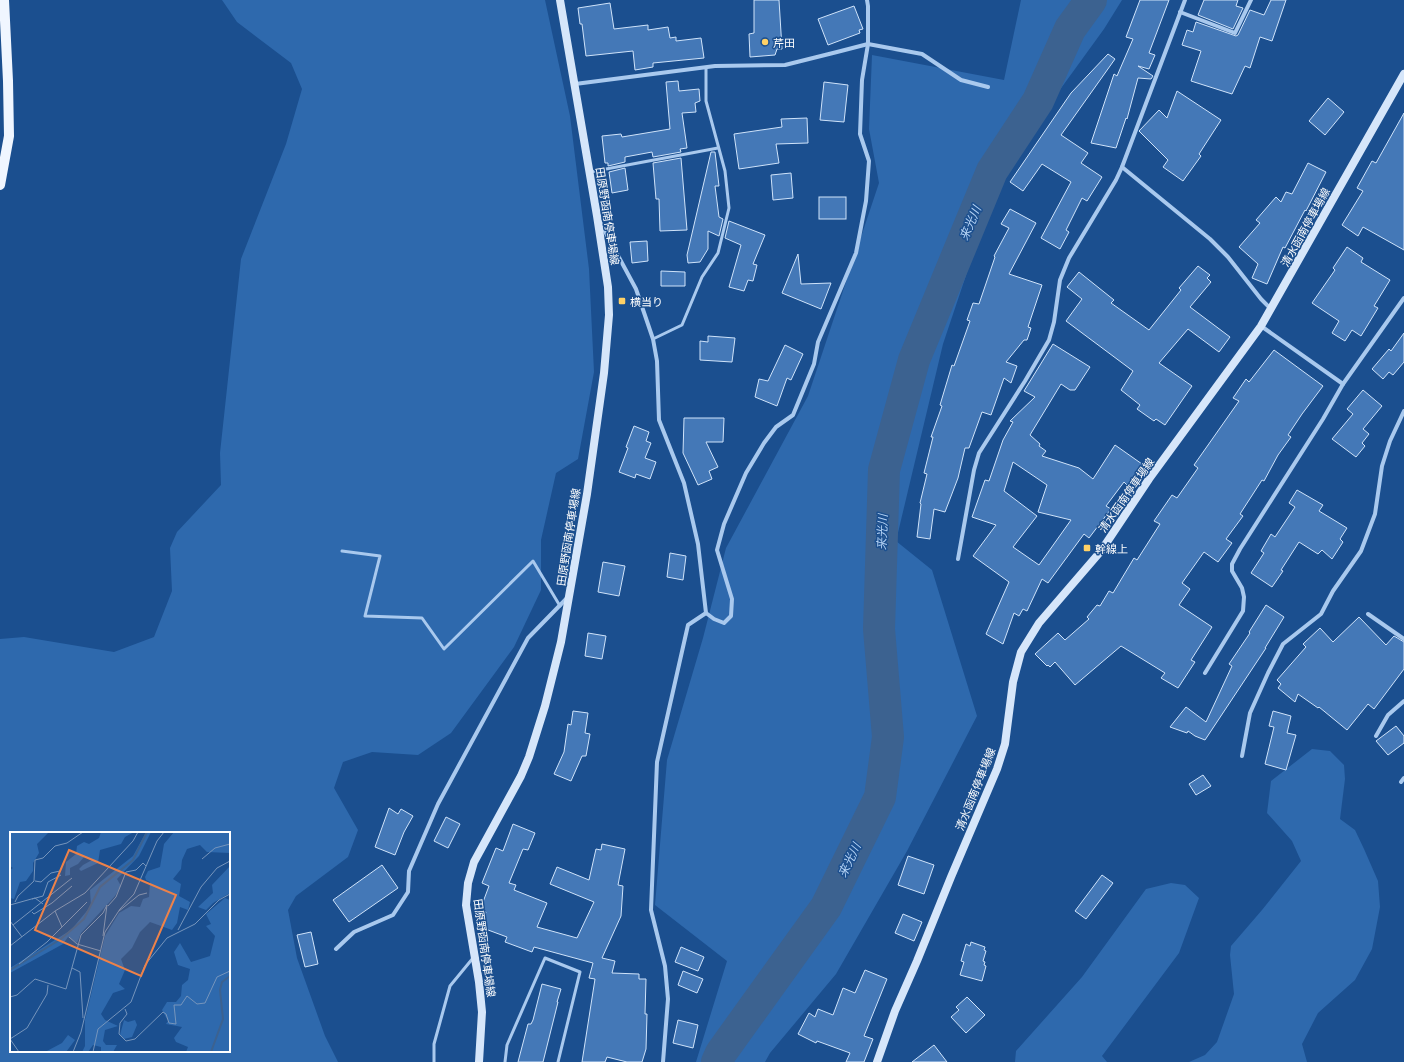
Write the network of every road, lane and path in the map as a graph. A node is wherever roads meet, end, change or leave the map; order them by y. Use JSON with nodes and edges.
{"nodes":[{"id":1,"x":4,"y":0,"type":"edge"},
{"id":2,"x":560,"y":0,"type":"edge"},
{"id":3,"x":867,"y":0,"type":"edge"},
{"id":4,"x":1185,"y":0,"type":"edge"},
{"id":5,"x":1251,"y":0,"type":"edge"},
{"id":6,"x":1180,"y":12,"type":"junction"},
{"id":7,"x":868,"y":44,"type":"junction"},
{"id":8,"x":706,"y":68,"type":"junction"},
{"id":9,"x":1404,"y":74,"type":"edge"},
{"id":10,"x":575,"y":84,"type":"junction"},
{"id":11,"x":988,"y":87,"type":"dead end"},
{"id":12,"x":718,"y":148,"type":"junction"},
{"id":13,"x":1122,"y":167,"type":"junction"},
{"id":14,"x":590,"y":172,"type":"junction"},
{"id":15,"x":0,"y":185,"type":"edge"},
{"id":16,"x":597,"y":216,"type":"junction"},
{"id":17,"x":1404,"y":298,"type":"edge"},
{"id":18,"x":1272,"y":310,"type":"junction"},
{"id":19,"x":1261,"y":326,"type":"junction"},
{"id":20,"x":653,"y":339,"type":"junction"},
{"id":21,"x":1343,"y":384,"type":"junction"},
{"id":22,"x":1404,"y":411,"type":"edge"},
{"id":23,"x":342,"y":551,"type":"dead end"},
{"id":24,"x":958,"y":559,"type":"dead end"},
{"id":25,"x":570,"y":595,"type":"junction"},
{"id":26,"x":560,"y":606,"type":"junction"},
{"id":27,"x":706,"y":613,"type":"junction"},
{"id":28,"x":1368,"y":614,"type":"dead end"},
{"id":29,"x":1404,"y":639,"type":"edge"},
{"id":30,"x":1205,"y":673,"type":"dead end"},
{"id":31,"x":1404,"y":700,"type":"edge"},
{"id":32,"x":1376,"y":736,"type":"dead end"},
{"id":33,"x":1242,"y":756,"type":"dead end"},
{"id":34,"x":336,"y":949,"type":"dead end"},
{"id":35,"x":474,"y":957,"type":"junction"},
{"id":36,"x":434,"y":1062,"type":"edge"},
{"id":37,"x":480,"y":1062,"type":"edge"},
{"id":38,"x":505,"y":1062,"type":"edge"},
{"id":39,"x":558,"y":1062,"type":"edge"},
{"id":40,"x":663,"y":1062,"type":"edge"},
{"id":41,"x":877,"y":1062,"type":"edge"}],
"edges":[{"from":1,"to":15,"type":"main road"},
{"from":2,"to":10,"type":"main road","name":"田原野函南停車場線"},
{"from":3,"to":7,"type":"street"},
{"from":4,"to":6,"type":"street"},
{"from":5,"to":6,"type":"street"},
{"from":6,"to":13,"type":"street"},
{"from":7,"to":8,"type":"street"},
{"from":7,"to":11,"type":"street"},
{"from":7,"to":27,"type":"street"},
{"from":8,"to":10,"type":"street"},
{"from":8,"to":12,"type":"lane"},
{"from":9,"to":18,"type":"main road","name":"清水函南停車場線"},
{"from":10,"to":14,"type":"main road","name":"田原野函南停車場線"},
{"from":12,"to":14,"type":"lane"},
{"from":12,"to":20,"type":"lane"},
{"from":13,"to":18,"type":"street"},
{"from":13,"to":24,"type":"street"},
{"from":14,"to":16,"type":"main road","name":"田原野函南停車場線"},
{"from":16,"to":20,"type":"street"},
{"from":16,"to":25,"type":"main road","name":"田原野函南停車場線"},
{"from":17,"to":21,"type":"street"},
{"from":18,"to":19,"type":"main road","name":"清水函南停車場線"},
{"from":19,"to":21,"type":"street"},
{"from":19,"to":41,"type":"main road","name":"清水函南停車場線"},
{"from":20,"to":27,"type":"street"},
{"from":21,"to":30,"type":"street"},
{"from":22,"to":33,"type":"street"},
{"from":23,"to":26,"type":"lane"},
{"from":25,"to":26,"type":"street"},
{"from":25,"to":35,"type":"main road","name":"田原野函南停車場線"},
{"from":26,"to":34,"type":"street"},
{"from":27,"to":40,"type":"street"},
{"from":28,"to":29,"type":"street"},
{"from":31,"to":32,"type":"street"},
{"from":35,"to":36,"type":"lane"},
{"from":35,"to":37,"type":"main road","name":"田原野函南停車場線"},
{"from":38,"to":39,"type":"lane"}]}
